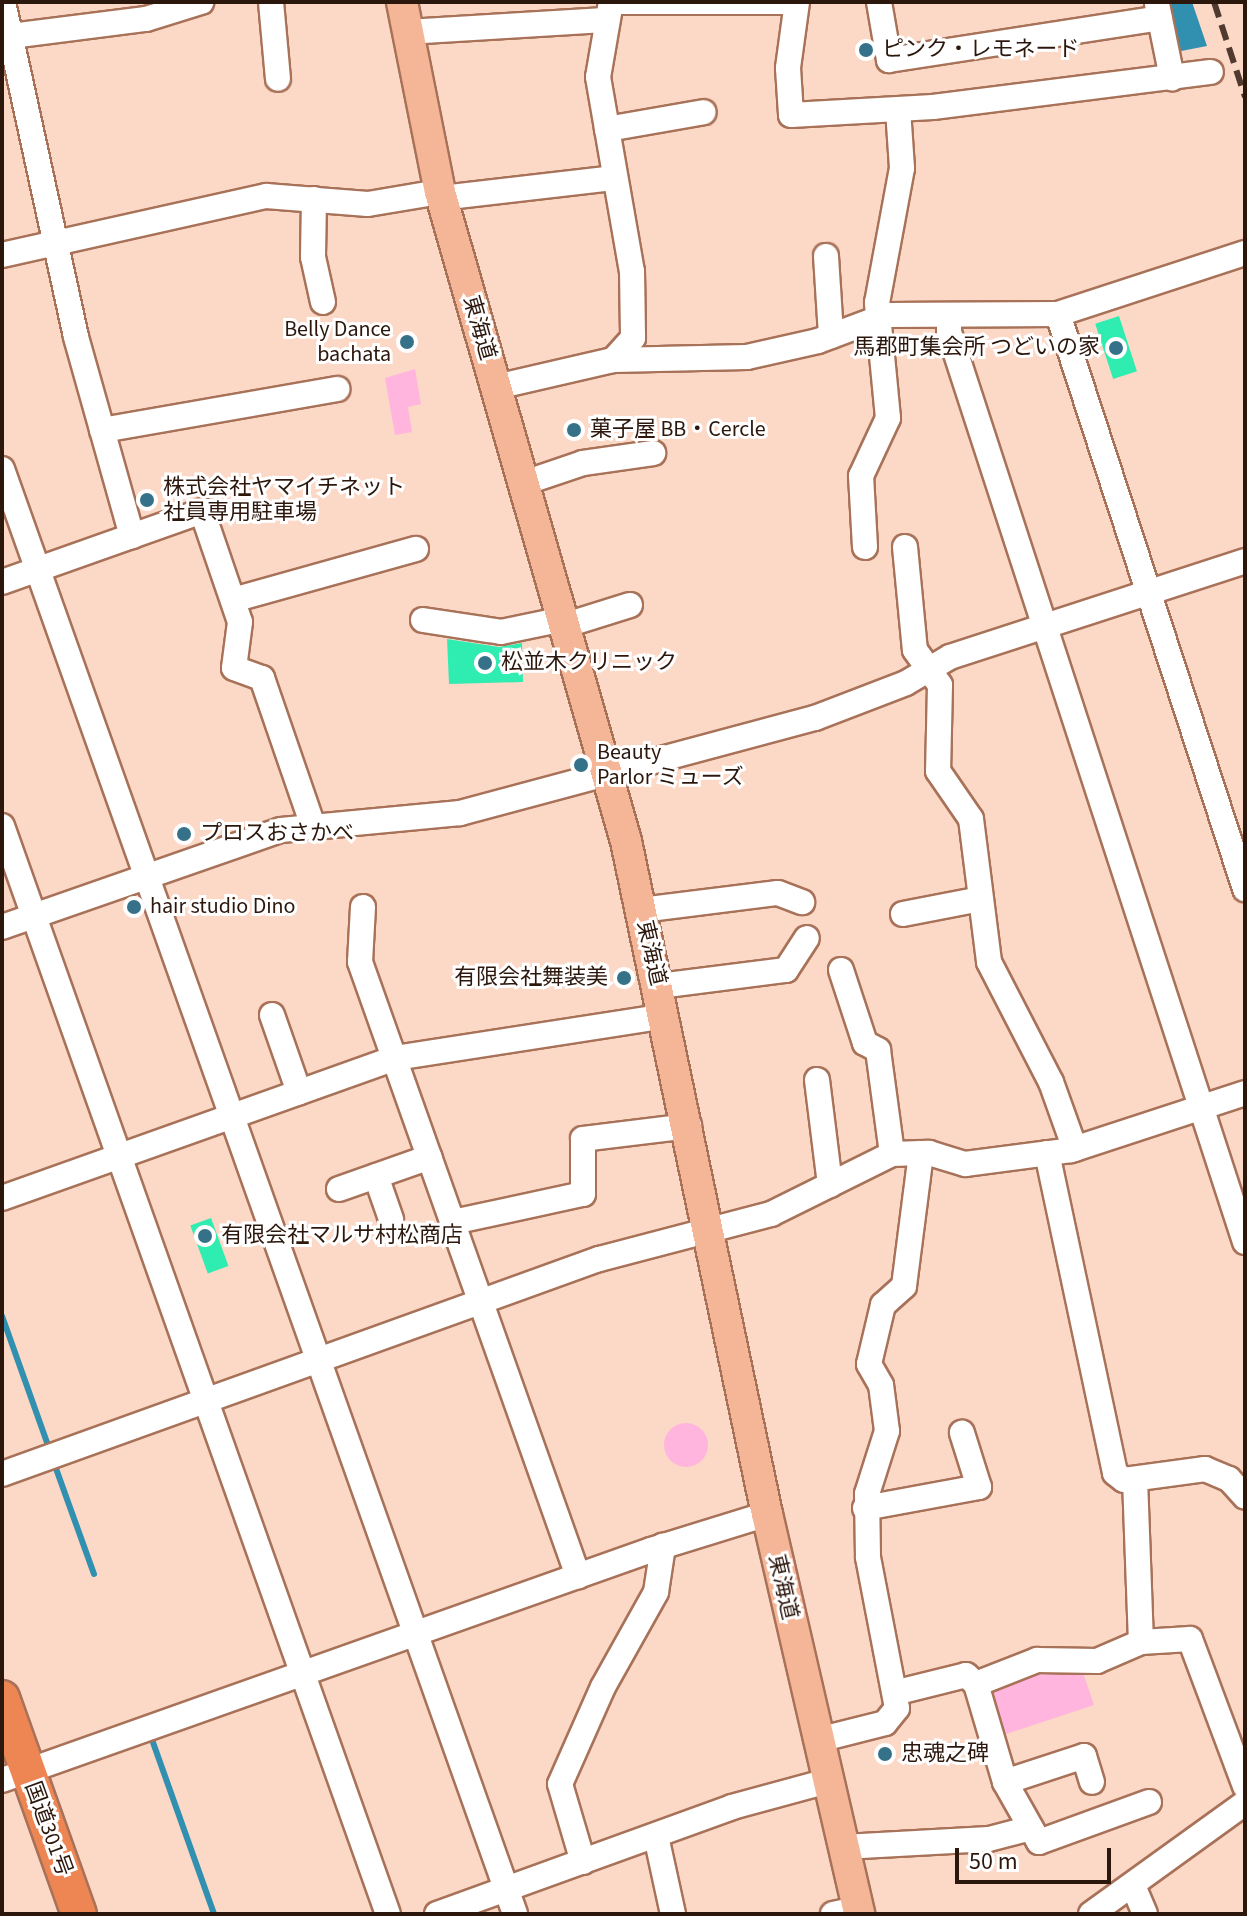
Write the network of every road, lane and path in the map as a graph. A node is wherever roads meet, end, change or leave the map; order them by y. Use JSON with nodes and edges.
{"nodes":[{"id":1,"x":3,"y":2,"type":"edge"},
{"id":2,"x":201,"y":2,"type":"edge"},
{"id":3,"x":271,"y":2,"type":"edge"},
{"id":4,"x":402,"y":2,"type":"edge"},
{"id":5,"x":622,"y":2,"type":"edge"},
{"id":6,"x":786,"y":2,"type":"edge"},
{"id":7,"x":797,"y":2,"type":"edge"},
{"id":8,"x":879,"y":2,"type":"edge"},
{"id":9,"x":1158,"y":10,"type":"edge"},
{"id":10,"x":608,"y":11,"type":"edge"},
{"id":11,"x":407,"y":32,"type":"junction"},
{"id":12,"x":11,"y":36,"type":"junction"},
{"id":13,"x":1211,"y":72,"type":"dead end"},
{"id":14,"x":1172,"y":78,"type":"junction"},
{"id":15,"x":278,"y":79,"type":"dead end"},
{"id":16,"x":898,"y":110,"type":"junction"},
{"id":17,"x":704,"y":112,"type":"dead end"},
{"id":18,"x":607,"y":129,"type":"junction"},
{"id":19,"x":614,"y":178,"type":"junction"},
{"id":20,"x":441,"y":195,"type":"junction"},
{"id":21,"x":314,"y":199,"type":"junction"},
{"id":22,"x":55,"y":241,"type":"junction"},
{"id":23,"x":1245,"y":253,"type":"edge"},
{"id":24,"x":2,"y":255,"type":"edge"},
{"id":25,"x":826,"y":256,"type":"dead end"},
{"id":26,"x":323,"y":302,"type":"dead end"},
{"id":27,"x":1058,"y":314,"type":"junction"},
{"id":28,"x":949,"y":315,"type":"junction"},
{"id":29,"x":878,"y":319,"type":"junction"},
{"id":30,"x":831,"y":336,"type":"junction"},
{"id":31,"x":613,"y":360,"type":"junction"},
{"id":32,"x":496,"y":387,"type":"junction"},
{"id":33,"x":337,"y":389,"type":"dead end"},
{"id":34,"x":102,"y":430,"type":"junction"},
{"id":35,"x":653,"y":453,"type":"dead end"},
{"id":36,"x":2,"y":469,"type":"edge"},
{"id":37,"x":524,"y":483,"type":"junction"},
{"id":38,"x":132,"y":536,"type":"junction"},
{"id":39,"x":865,"y":547,"type":"dead end"},
{"id":40,"x":905,"y":547,"type":"dead end"},
{"id":41,"x":416,"y":549,"type":"dead end"},
{"id":42,"x":1245,"y":561,"type":"edge"},
{"id":43,"x":38,"y":569,"type":"junction"},
{"id":44,"x":2,"y":582,"type":"edge"},
{"id":45,"x":1149,"y":593,"type":"junction"},
{"id":46,"x":233,"y":600,"type":"junction"},
{"id":47,"x":630,"y":605,"type":"dead end"},
{"id":48,"x":423,"y":620,"type":"dead end"},
{"id":49,"x":565,"y":622,"type":"junction"},
{"id":50,"x":1045,"y":626,"type":"junction"},
{"id":51,"x":929,"y":670,"type":"junction"},
{"id":52,"x":608,"y":774,"type":"junction"},
{"id":53,"x":2,"y":826,"type":"edge"},
{"id":54,"x":313,"y":826,"type":"junction"},
{"id":55,"x":147,"y":876,"type":"junction"},
{"id":56,"x":1245,"y":889,"type":"edge"},
{"id":57,"x":981,"y":899,"type":"junction"},
{"id":58,"x":802,"y":902,"type":"dead end"},
{"id":59,"x":363,"y":907,"type":"dead end"},
{"id":60,"x":641,"y":910,"type":"junction"},
{"id":61,"x":903,"y":914,"type":"dead end"},
{"id":62,"x":34,"y":916,"type":"junction"},
{"id":63,"x":2,"y":927,"type":"edge"},
{"id":64,"x":807,"y":938,"type":"dead end"},
{"id":65,"x":841,"y":970,"type":"dead end"},
{"id":66,"x":659,"y":986,"type":"junction"},
{"id":67,"x":272,"y":1015,"type":"dead end"},
{"id":68,"x":665,"y":1016,"type":"junction"},
{"id":69,"x":395,"y":1058,"type":"junction"},
{"id":70,"x":817,"y":1080,"type":"dead end"},
{"id":71,"x":299,"y":1092,"type":"junction"},
{"id":72,"x":1245,"y":1093,"type":"edge"},
{"id":73,"x":1202,"y":1108,"type":"junction"},
{"id":74,"x":232,"y":1116,"type":"junction"},
{"id":75,"x":689,"y":1126,"type":"junction"},
{"id":76,"x":1075,"y":1149,"type":"junction"},
{"id":77,"x":921,"y":1153,"type":"junction"},
{"id":78,"x":1047,"y":1153,"type":"junction"},
{"id":79,"x":892,"y":1154,"type":"junction"},
{"id":80,"x":119,"y":1156,"type":"junction"},
{"id":81,"x":430,"y":1157,"type":"junction"},
{"id":82,"x":376,"y":1176,"type":"junction"},
{"id":83,"x":830,"y":1185,"type":"junction"},
{"id":84,"x":339,"y":1189,"type":"dead end"},
{"id":85,"x":2,"y":1198,"type":"edge"},
{"id":86,"x":391,"y":1219,"type":"dead end"},
{"id":87,"x":453,"y":1222,"type":"junction"},
{"id":88,"x":711,"y":1232,"type":"junction"},
{"id":89,"x":1245,"y":1242,"type":"edge"},
{"id":90,"x":481,"y":1301,"type":"junction"},
{"id":91,"x":318,"y":1359,"type":"junction"},
{"id":92,"x":205,"y":1399,"type":"junction"},
{"id":93,"x":962,"y":1433,"type":"dead end"},
{"id":94,"x":2,"y":1474,"type":"edge"},
{"id":95,"x":1135,"y":1479,"type":"junction"},
{"id":96,"x":1245,"y":1497,"type":"edge"},
{"id":97,"x":865,"y":1508,"type":"junction"},
{"id":98,"x":767,"y":1514,"type":"junction"},
{"id":99,"x":663,"y":1546,"type":"junction"},
{"id":100,"x":578,"y":1576,"type":"junction"},
{"id":101,"x":416,"y":1633,"type":"junction"},
{"id":102,"x":1141,"y":1642,"type":"junction"},
{"id":103,"x":303,"y":1673,"type":"junction"},
{"id":104,"x":976,"y":1684,"type":"junction"},
{"id":105,"x":898,"y":1692,"type":"junction"},
{"id":106,"x":2,"y":1698,"type":"edge"},
{"id":107,"x":818,"y":1740,"type":"junction"},
{"id":108,"x":15,"y":1776,"type":"edge"},
{"id":109,"x":828,"y":1781,"type":"junction"},
{"id":110,"x":1005,"y":1782,"type":"junction"},
{"id":111,"x":1092,"y":1782,"type":"dead end"},
{"id":112,"x":1245,"y":1786,"type":"edge"},
{"id":113,"x":1149,"y":1802,"type":"dead end"},
{"id":114,"x":1245,"y":1803,"type":"edge"},
{"id":115,"x":1031,"y":1828,"type":"junction"},
{"id":116,"x":656,"y":1836,"type":"junction"},
{"id":117,"x":843,"y":1847,"type":"junction"},
{"id":118,"x":583,"y":1862,"type":"junction"},
{"id":119,"x":1134,"y":1888,"type":"junction"},
{"id":120,"x":506,"y":1889,"type":"junction"},
{"id":121,"x":850,"y":1912,"type":"edge"},
{"id":122,"x":79,"y":1914,"type":"edge"},
{"id":123,"x":388,"y":1914,"type":"edge"},
{"id":124,"x":437,"y":1914,"type":"edge"},
{"id":125,"x":515,"y":1914,"type":"edge"},
{"id":126,"x":673,"y":1914,"type":"edge"},
{"id":127,"x":1091,"y":1914,"type":"edge"},
{"id":128,"x":1145,"y":1914,"type":"edge"}],
"edges":[{"from":1,"to":12,"type":"street"},
{"from":2,"to":12,"type":"street"},
{"from":3,"to":15,"type":"street"},
{"from":4,"to":11,"type":"main road","name":"東海道"},
{"from":5,"to":6,"type":"street"},
{"from":7,"to":16,"type":"street"},
{"from":8,"to":9,"type":"street"},
{"from":9,"to":14,"type":"street"},
{"from":10,"to":11,"type":"street"},
{"from":10,"to":18,"type":"street"},
{"from":11,"to":20,"type":"main road","name":"東海道"},
{"from":12,"to":22,"type":"street"},
{"from":13,"to":14,"type":"street"},
{"from":14,"to":16,"type":"street"},
{"from":16,"to":29,"type":"street"},
{"from":17,"to":18,"type":"street"},
{"from":18,"to":19,"type":"street"},
{"from":19,"to":20,"type":"street"},
{"from":19,"to":31,"type":"street"},
{"from":20,"to":21,"type":"street"},
{"from":20,"to":32,"type":"main road","name":"東海道"},
{"from":21,"to":22,"type":"street"},
{"from":21,"to":26,"type":"street"},
{"from":22,"to":24,"type":"street"},
{"from":22,"to":34,"type":"street"},
{"from":23,"to":27,"type":"street"},
{"from":25,"to":30,"type":"street"},
{"from":27,"to":28,"type":"street"},
{"from":27,"to":45,"type":"street"},
{"from":28,"to":29,"type":"street"},
{"from":28,"to":50,"type":"street"},
{"from":29,"to":30,"type":"street"},
{"from":29,"to":39,"type":"street"},
{"from":30,"to":31,"type":"street"},
{"from":31,"to":32,"type":"street"},
{"from":32,"to":37,"type":"main road","name":"東海道"},
{"from":33,"to":34,"type":"street"},
{"from":34,"to":38,"type":"street"},
{"from":35,"to":37,"type":"street"},
{"from":36,"to":43,"type":"street"},
{"from":37,"to":49,"type":"main road","name":"東海道"},
{"from":38,"to":43,"type":"street"},
{"from":38,"to":46,"type":"street"},
{"from":40,"to":51,"type":"street"},
{"from":41,"to":46,"type":"street"},
{"from":42,"to":45,"type":"street"},
{"from":43,"to":44,"type":"street"},
{"from":43,"to":55,"type":"street"},
{"from":45,"to":50,"type":"street"},
{"from":45,"to":56,"type":"street"},
{"from":46,"to":54,"type":"street"},
{"from":47,"to":49,"type":"street"},
{"from":48,"to":49,"type":"street"},
{"from":49,"to":52,"type":"main road","name":"東海道"},
{"from":50,"to":51,"type":"street"},
{"from":50,"to":73,"type":"street"},
{"from":51,"to":52,"type":"street"},
{"from":51,"to":57,"type":"street"},
{"from":52,"to":54,"type":"street"},
{"from":52,"to":60,"type":"main road","name":"東海道"},
{"from":53,"to":62,"type":"street"},
{"from":54,"to":55,"type":"street"},
{"from":55,"to":62,"type":"street"},
{"from":55,"to":74,"type":"street"},
{"from":57,"to":61,"type":"street"},
{"from":57,"to":76,"type":"street"},
{"from":58,"to":60,"type":"street"},
{"from":59,"to":69,"type":"street"},
{"from":60,"to":66,"type":"main road","name":"東海道"},
{"from":62,"to":63,"type":"street"},
{"from":62,"to":80,"type":"street"},
{"from":64,"to":66,"type":"street"},
{"from":65,"to":79,"type":"street"},
{"from":66,"to":68,"type":"main road","name":"東海道"},
{"from":67,"to":71,"type":"street"},
{"from":68,"to":69,"type":"street"},
{"from":68,"to":75,"type":"main road","name":"東海道"},
{"from":69,"to":71,"type":"street"},
{"from":69,"to":81,"type":"street"},
{"from":70,"to":83,"type":"street"},
{"from":71,"to":74,"type":"street"},
{"from":72,"to":73,"type":"street"},
{"from":73,"to":76,"type":"street"},
{"from":73,"to":89,"type":"street"},
{"from":74,"to":80,"type":"street"},
{"from":74,"to":91,"type":"street"},
{"from":75,"to":87,"type":"street"},
{"from":75,"to":88,"type":"main road","name":"東海道"},
{"from":76,"to":78,"type":"street"},
{"from":77,"to":78,"type":"street"},
{"from":77,"to":79,"type":"street"},
{"from":77,"to":97,"type":"street"},
{"from":78,"to":95,"type":"street"},
{"from":79,"to":83,"type":"street"},
{"from":80,"to":85,"type":"street"},
{"from":80,"to":92,"type":"street"},
{"from":81,"to":82,"type":"street"},
{"from":81,"to":87,"type":"street"},
{"from":82,"to":84,"type":"street"},
{"from":82,"to":86,"type":"street"},
{"from":83,"to":88,"type":"street"},
{"from":87,"to":90,"type":"street"},
{"from":88,"to":90,"type":"street"},
{"from":88,"to":98,"type":"main road","name":"東海道"},
{"from":90,"to":91,"type":"street"},
{"from":90,"to":100,"type":"street"},
{"from":91,"to":92,"type":"street"},
{"from":91,"to":101,"type":"street"},
{"from":92,"to":94,"type":"street"},
{"from":92,"to":103,"type":"street"},
{"from":93,"to":97,"type":"street"},
{"from":95,"to":96,"type":"street"},
{"from":95,"to":102,"type":"street"},
{"from":97,"to":105,"type":"street"},
{"from":98,"to":99,"type":"street"},
{"from":98,"to":107,"type":"main road","name":"東海道"},
{"from":99,"to":100,"type":"street"},
{"from":99,"to":118,"type":"street"},
{"from":100,"to":101,"type":"street"},
{"from":101,"to":103,"type":"street"},
{"from":101,"to":120,"type":"street"},
{"from":102,"to":104,"type":"street"},
{"from":102,"to":112,"type":"street"},
{"from":103,"to":108,"type":"street"},
{"from":103,"to":123,"type":"street"},
{"from":104,"to":105,"type":"street"},
{"from":104,"to":110,"type":"street"},
{"from":105,"to":107,"type":"street"},
{"from":106,"to":108,"type":"highway","name":"国道301号"},
{"from":107,"to":109,"type":"main road","name":"東海道"},
{"from":108,"to":122,"type":"highway","name":"国道301号"},
{"from":109,"to":116,"type":"street"},
{"from":109,"to":117,"type":"main road","name":"東海道"},
{"from":110,"to":111,"type":"street"},
{"from":110,"to":115,"type":"street"},
{"from":113,"to":115,"type":"street"},
{"from":114,"to":119,"type":"street"},
{"from":115,"to":117,"type":"street"},
{"from":116,"to":118,"type":"street"},
{"from":116,"to":126,"type":"street"},
{"from":117,"to":121,"type":"main road","name":"東海道"},
{"from":118,"to":120,"type":"street"},
{"from":119,"to":127,"type":"street"},
{"from":119,"to":128,"type":"street"},
{"from":120,"to":124,"type":"street"},
{"from":120,"to":125,"type":"street"}]}
